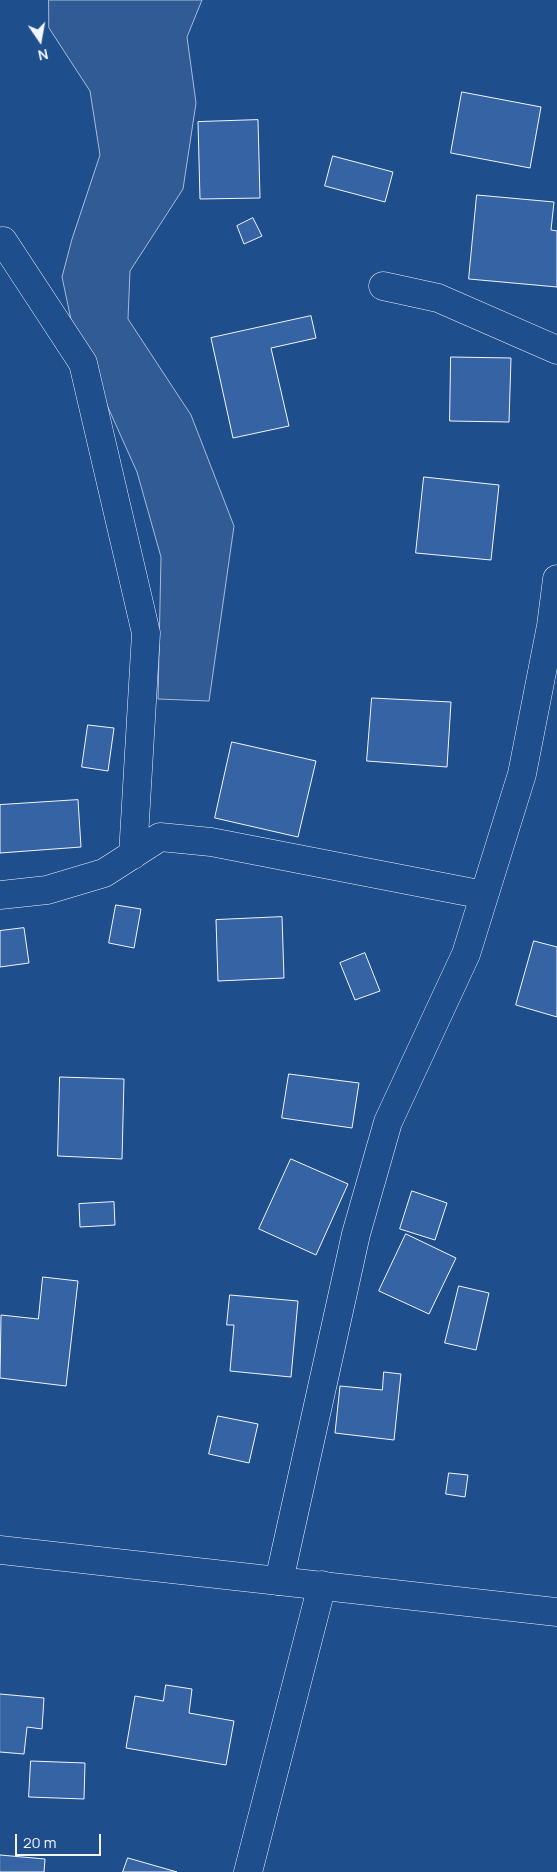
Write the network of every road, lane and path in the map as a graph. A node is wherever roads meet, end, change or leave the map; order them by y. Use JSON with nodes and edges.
{"nodes":[{"id":1,"x":3,"y":241,"type":"dead end"},
{"id":2,"x":383,"y":286,"type":"dead end"},
{"id":3,"x":557,"y":350,"type":"edge"},
{"id":4,"x":557,"y":579,"type":"edge"},
{"id":5,"x":132,"y":855,"type":"junction"},
{"id":6,"x":0,"y":895,"type":"edge"},
{"id":7,"x":484,"y":895,"type":"junction"},
{"id":8,"x":0,"y":1550,"type":"edge"},
{"id":9,"x":278,"y":1581,"type":"junction"},
{"id":10,"x":322,"y":1586,"type":"junction"},
{"id":11,"x":557,"y":1612,"type":"edge"},
{"id":12,"x":248,"y":1872,"type":"edge"}],
"edges":[{"from":1,"to":5,"type":"street"},
{"from":2,"to":3,"type":"street"},
{"from":4,"to":7,"type":"street"},
{"from":5,"to":6,"type":"street"},
{"from":5,"to":7,"type":"street"},
{"from":7,"to":9,"type":"street"},
{"from":8,"to":9,"type":"street"},
{"from":9,"to":10,"type":"street"},
{"from":10,"to":11,"type":"street"},
{"from":10,"to":12,"type":"street"}]}
